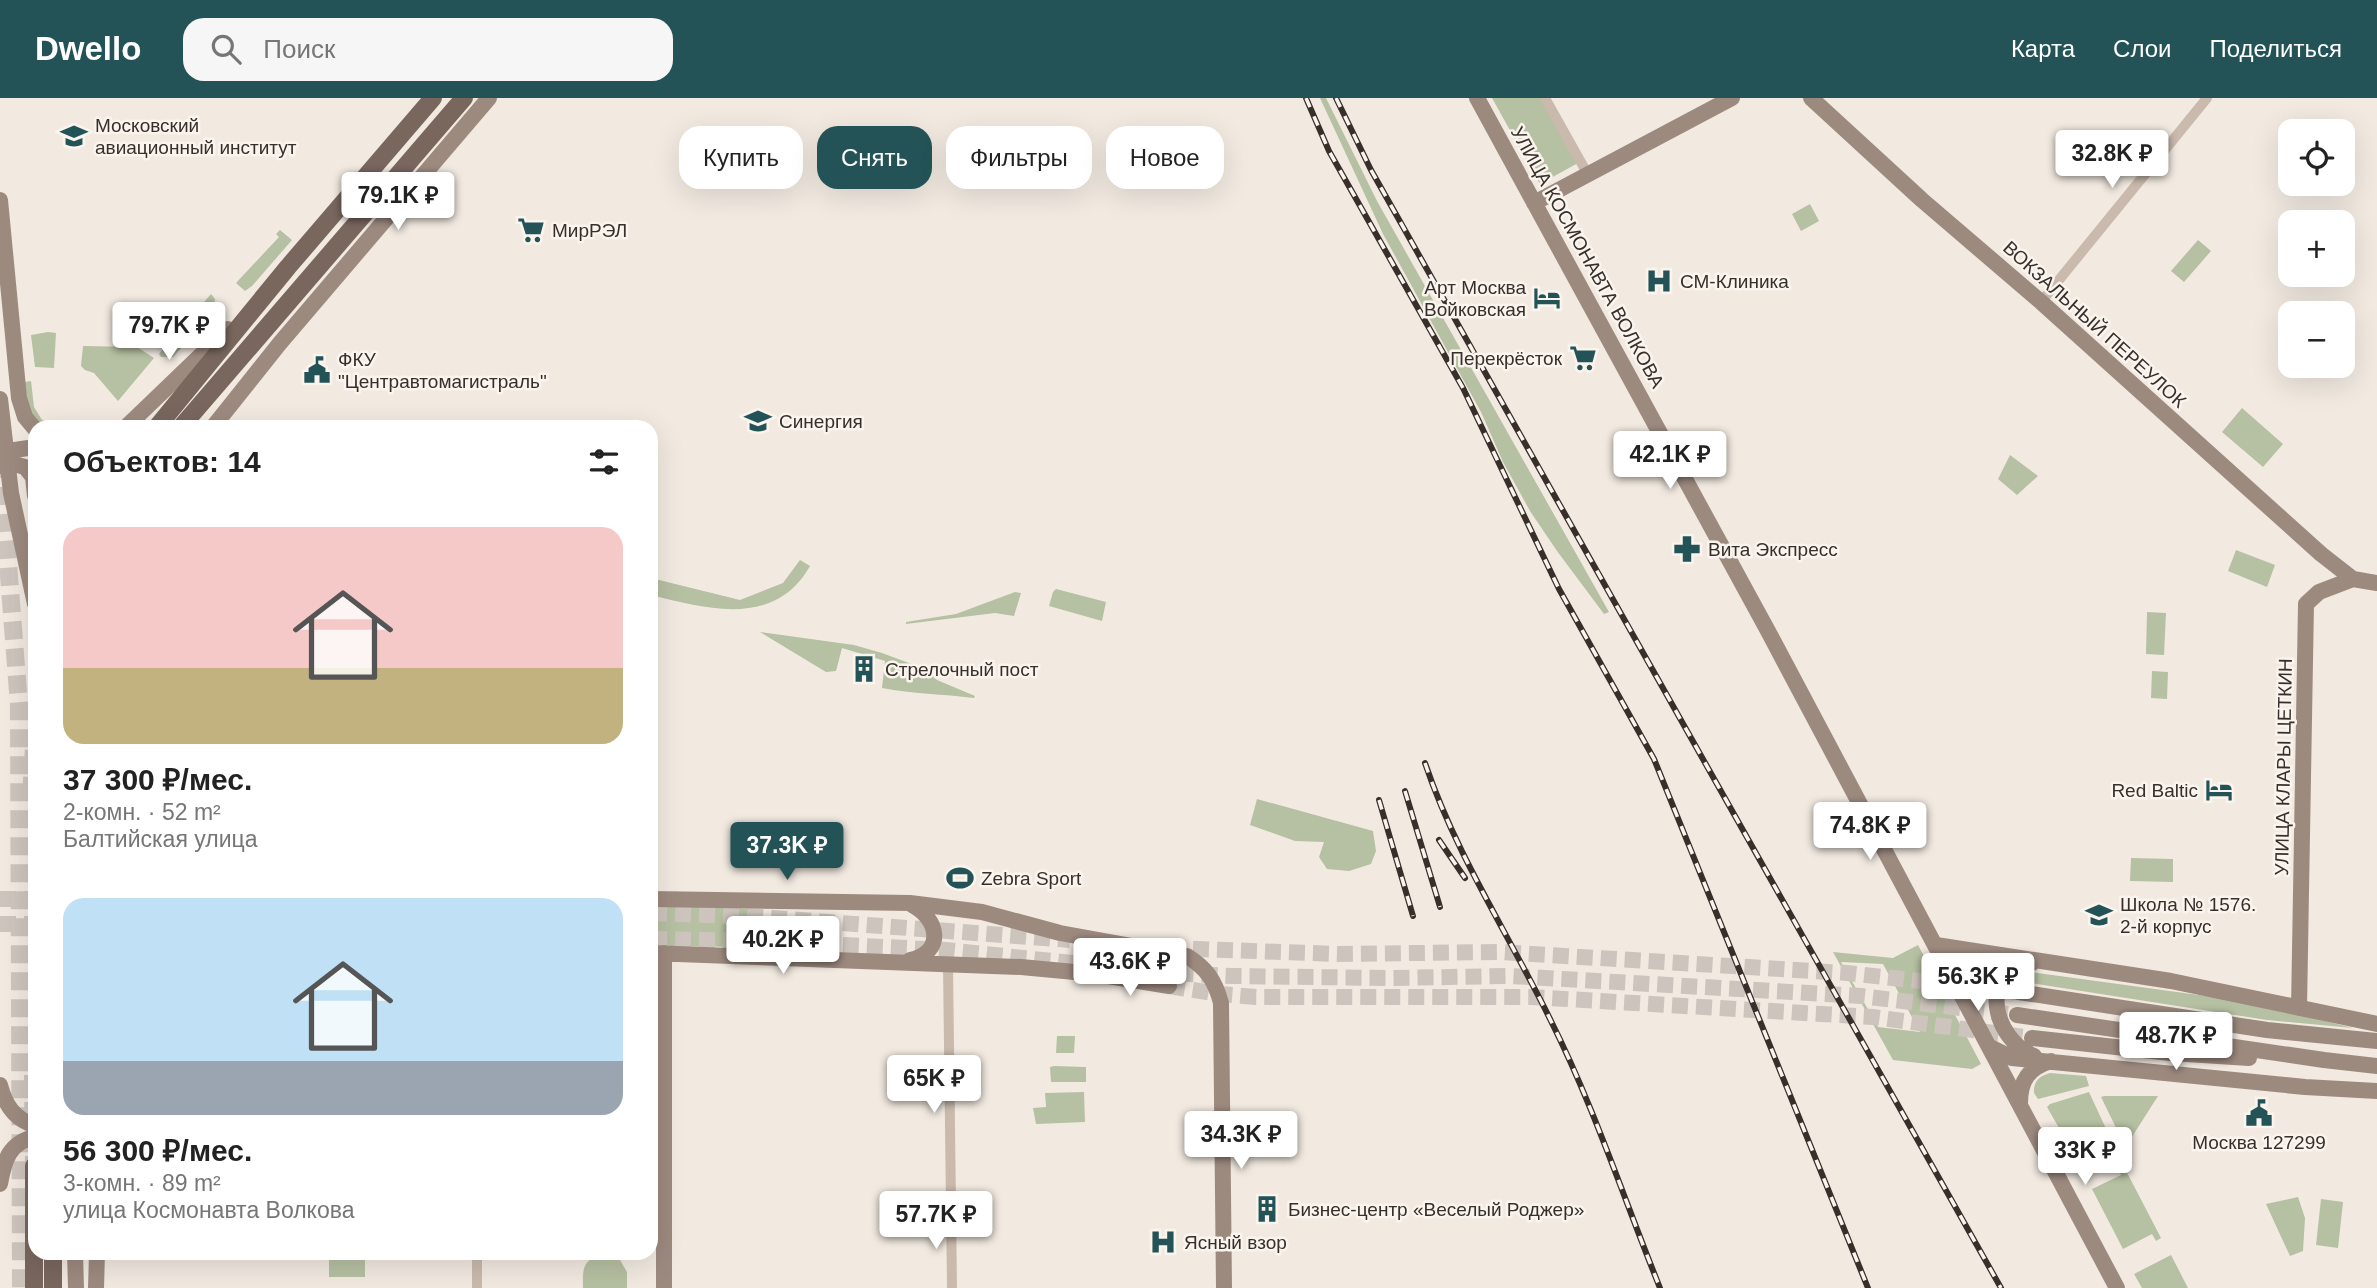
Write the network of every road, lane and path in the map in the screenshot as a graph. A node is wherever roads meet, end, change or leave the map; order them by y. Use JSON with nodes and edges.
{"nodes":[{"id":1,"x":433,"y":98,"type":"edge"},
{"id":2,"x":464,"y":98,"type":"edge"},
{"id":3,"x":489,"y":98,"type":"edge"},
{"id":4,"x":1478,"y":98,"type":"edge"},
{"id":5,"x":1545,"y":98,"type":"edge"},
{"id":6,"x":1732,"y":98,"type":"edge"},
{"id":7,"x":1811,"y":98,"type":"edge"},
{"id":8,"x":2207,"y":98,"type":"edge"},
{"id":9,"x":1587,"y":173,"type":"junction"},
{"id":10,"x":0,"y":200,"type":"edge"},
{"id":11,"x":1534,"y":203,"type":"junction"},
{"id":12,"x":336,"y":249,"type":"junction"},
{"id":13,"x":288,"y":267,"type":"junction"},
{"id":14,"x":2041,"y":302,"type":"junction"},
{"id":15,"x":280,"y":343,"type":"junction"},
{"id":16,"x":19,"y":398,"type":"junction"},
{"id":17,"x":0,"y":399,"type":"edge"},
{"id":18,"x":28,"y":420,"type":"edge"},
{"id":19,"x":134,"y":420,"type":"edge"},
{"id":20,"x":163,"y":420,"type":"edge"},
{"id":21,"x":187,"y":420,"type":"edge"},
{"id":22,"x":219,"y":420,"type":"edge"},
{"id":23,"x":0,"y":432,"type":"edge"},
{"id":24,"x":28,"y":448,"type":"edge"},
{"id":25,"x":0,"y":453,"type":"edge"},
{"id":26,"x":0,"y":466,"type":"edge"},
{"id":27,"x":28,"y":471,"type":"edge"},
{"id":28,"x":28,"y":572,"type":"edge"},
{"id":29,"x":2353,"y":579,"type":"junction"},
{"id":30,"x":2377,"y":583,"type":"edge"},
{"id":31,"x":658,"y":898,"type":"edge"},
{"id":32,"x":910,"y":903,"type":"junction"},
{"id":33,"x":1936,"y":945,"type":"junction"},
{"id":34,"x":658,"y":953,"type":"edge"},
{"id":35,"x":1996,"y":956,"type":"junction"},
{"id":36,"x":903,"y":962,"type":"junction"},
{"id":37,"x":2040,"y":962,"type":"junction"},
{"id":38,"x":948,"y":964,"type":"junction"},
{"id":39,"x":1169,"y":986,"type":"tunnel mouth"},
{"id":40,"x":2019,"y":992,"type":"tunnel mouth"},
{"id":41,"x":1962,"y":995,"type":"junction"},
{"id":42,"x":2299,"y":1008,"type":"junction"},
{"id":43,"x":2017,"y":1015,"type":"tunnel mouth"},
{"id":44,"x":2377,"y":1024,"type":"edge"},
{"id":45,"x":2032,"y":1038,"type":"tunnel mouth"},
{"id":46,"x":2377,"y":1041,"type":"edge"},
{"id":47,"x":1990,"y":1046,"type":"junction"},
{"id":48,"x":2324,"y":1060,"type":"junction"},
{"id":49,"x":2053,"y":1061,"type":"junction"},
{"id":50,"x":2348,"y":1063,"type":"junction"},
{"id":51,"x":2377,"y":1066,"type":"edge"},
{"id":52,"x":0,"y":1085,"type":"edge"},
{"id":53,"x":2346,"y":1089,"type":"junction"},
{"id":54,"x":2377,"y":1091,"type":"edge"},
{"id":55,"x":2020,"y":1103,"type":"junction"},
{"id":56,"x":28,"y":1123,"type":"edge"},
{"id":57,"x":28,"y":1139,"type":"edge"},
{"id":58,"x":0,"y":1184,"type":"edge"},
{"id":59,"x":34,"y":1260,"type":"edge"},
{"id":60,"x":53,"y":1260,"type":"edge"},
{"id":61,"x":75,"y":1260,"type":"edge"},
{"id":62,"x":97,"y":1260,"type":"edge"},
{"id":63,"x":477,"y":1260,"type":"edge"},
{"id":64,"x":34,"y":1288,"type":"edge"},
{"id":65,"x":53,"y":1288,"type":"edge"},
{"id":66,"x":76,"y":1288,"type":"edge"},
{"id":67,"x":96,"y":1288,"type":"edge"},
{"id":68,"x":477,"y":1288,"type":"edge"},
{"id":69,"x":664,"y":1288,"type":"edge"},
{"id":70,"x":952,"y":1288,"type":"edge"},
{"id":71,"x":1224,"y":1288,"type":"edge"},
{"id":72,"x":2117,"y":1288,"type":"edge"}],
"edges":[{"from":1,"to":13,"type":"main road"},
{"from":2,"to":12,"type":"main road"},
{"from":3,"to":15,"type":"main road"},
{"from":4,"to":11,"type":"main road","name":"УЛИЦА КОСМОНАВТА ВОЛКОВА"},
{"from":5,"to":9,"type":"street"},
{"from":6,"to":9,"type":"main road"},
{"from":7,"to":14,"type":"main road","name":"ВОКЗАЛЬНЫЙ ПЕРЕУЛОК"},
{"from":8,"to":14,"type":"street"},
{"from":9,"to":11,"type":"main road"},
{"from":10,"to":16,"type":"main road"},
{"from":11,"to":33,"type":"main road","name":"УЛИЦА КОСМОНАВТА ВОЛКОВА"},
{"from":12,"to":15,"type":"main road"},
{"from":12,"to":21,"type":"main road"},
{"from":13,"to":19,"type":"main road"},
{"from":13,"to":20,"type":"main road"},
{"from":14,"to":29,"type":"main road","name":"ВОКЗАЛЬНЫЙ ПЕРЕУЛОК"},
{"from":15,"to":22,"type":"main road"},
{"from":16,"to":18,"type":"main road"},
{"from":16,"to":23,"type":"main road"},
{"from":17,"to":28,"type":"main road","bridge":true},
{"from":24,"to":25,"type":"main road"},
{"from":26,"to":27,"type":"main road"},
{"from":29,"to":30,"type":"main road"},
{"from":29,"to":42,"type":"main road","name":"УЛИЦА КЛАРЫ ЦЕТКИН"},
{"from":31,"to":32,"type":"main road"},
{"from":32,"to":36,"type":"main road"},
{"from":32,"to":71,"type":"main road"},
{"from":33,"to":35,"type":"main road"},
{"from":33,"to":41,"type":"main road","name":"УЛИЦА КОСМОНАВТА ВОЛКОВА"},
{"from":34,"to":36,"type":"main road"},
{"from":34,"to":69,"type":"main road"},
{"from":35,"to":37,"type":"main road"},
{"from":35,"to":41,"type":"main road"},
{"from":36,"to":38,"type":"main road"},
{"from":37,"to":42,"type":"main road"},
{"from":37,"to":49,"type":"main road"},
{"from":38,"to":39,"type":"main road"},
{"from":38,"to":70,"type":"street"},
{"from":40,"to":46,"type":"main road"},
{"from":41,"to":47,"type":"main road","name":"УЛИЦА КОСМОНАВТА ВОЛКОВА"},
{"from":42,"to":44,"type":"main road"},
{"from":43,"to":48,"type":"main road"},
{"from":45,"to":48,"type":"main road"},
{"from":47,"to":49,"type":"main road"},
{"from":47,"to":55,"type":"main road","name":"УЛИЦА КОСМОНАВТА ВОЛКОВА"},
{"from":48,"to":50,"type":"main road"},
{"from":49,"to":53,"type":"main road"},
{"from":49,"to":55,"type":"main road"},
{"from":50,"to":51,"type":"main road"},
{"from":50,"to":53,"type":"main road"},
{"from":52,"to":56,"type":"main road"},
{"from":53,"to":54,"type":"main road"},
{"from":55,"to":72,"type":"main road","name":"УЛИЦА КОСМОНАВТА ВОЛКОВА"},
{"from":57,"to":58,"type":"main road"},
{"from":59,"to":64,"type":"main road"},
{"from":60,"to":65,"type":"main road"},
{"from":61,"to":66,"type":"main road"},
{"from":62,"to":67,"type":"main road"},
{"from":63,"to":68,"type":"street"}]}
